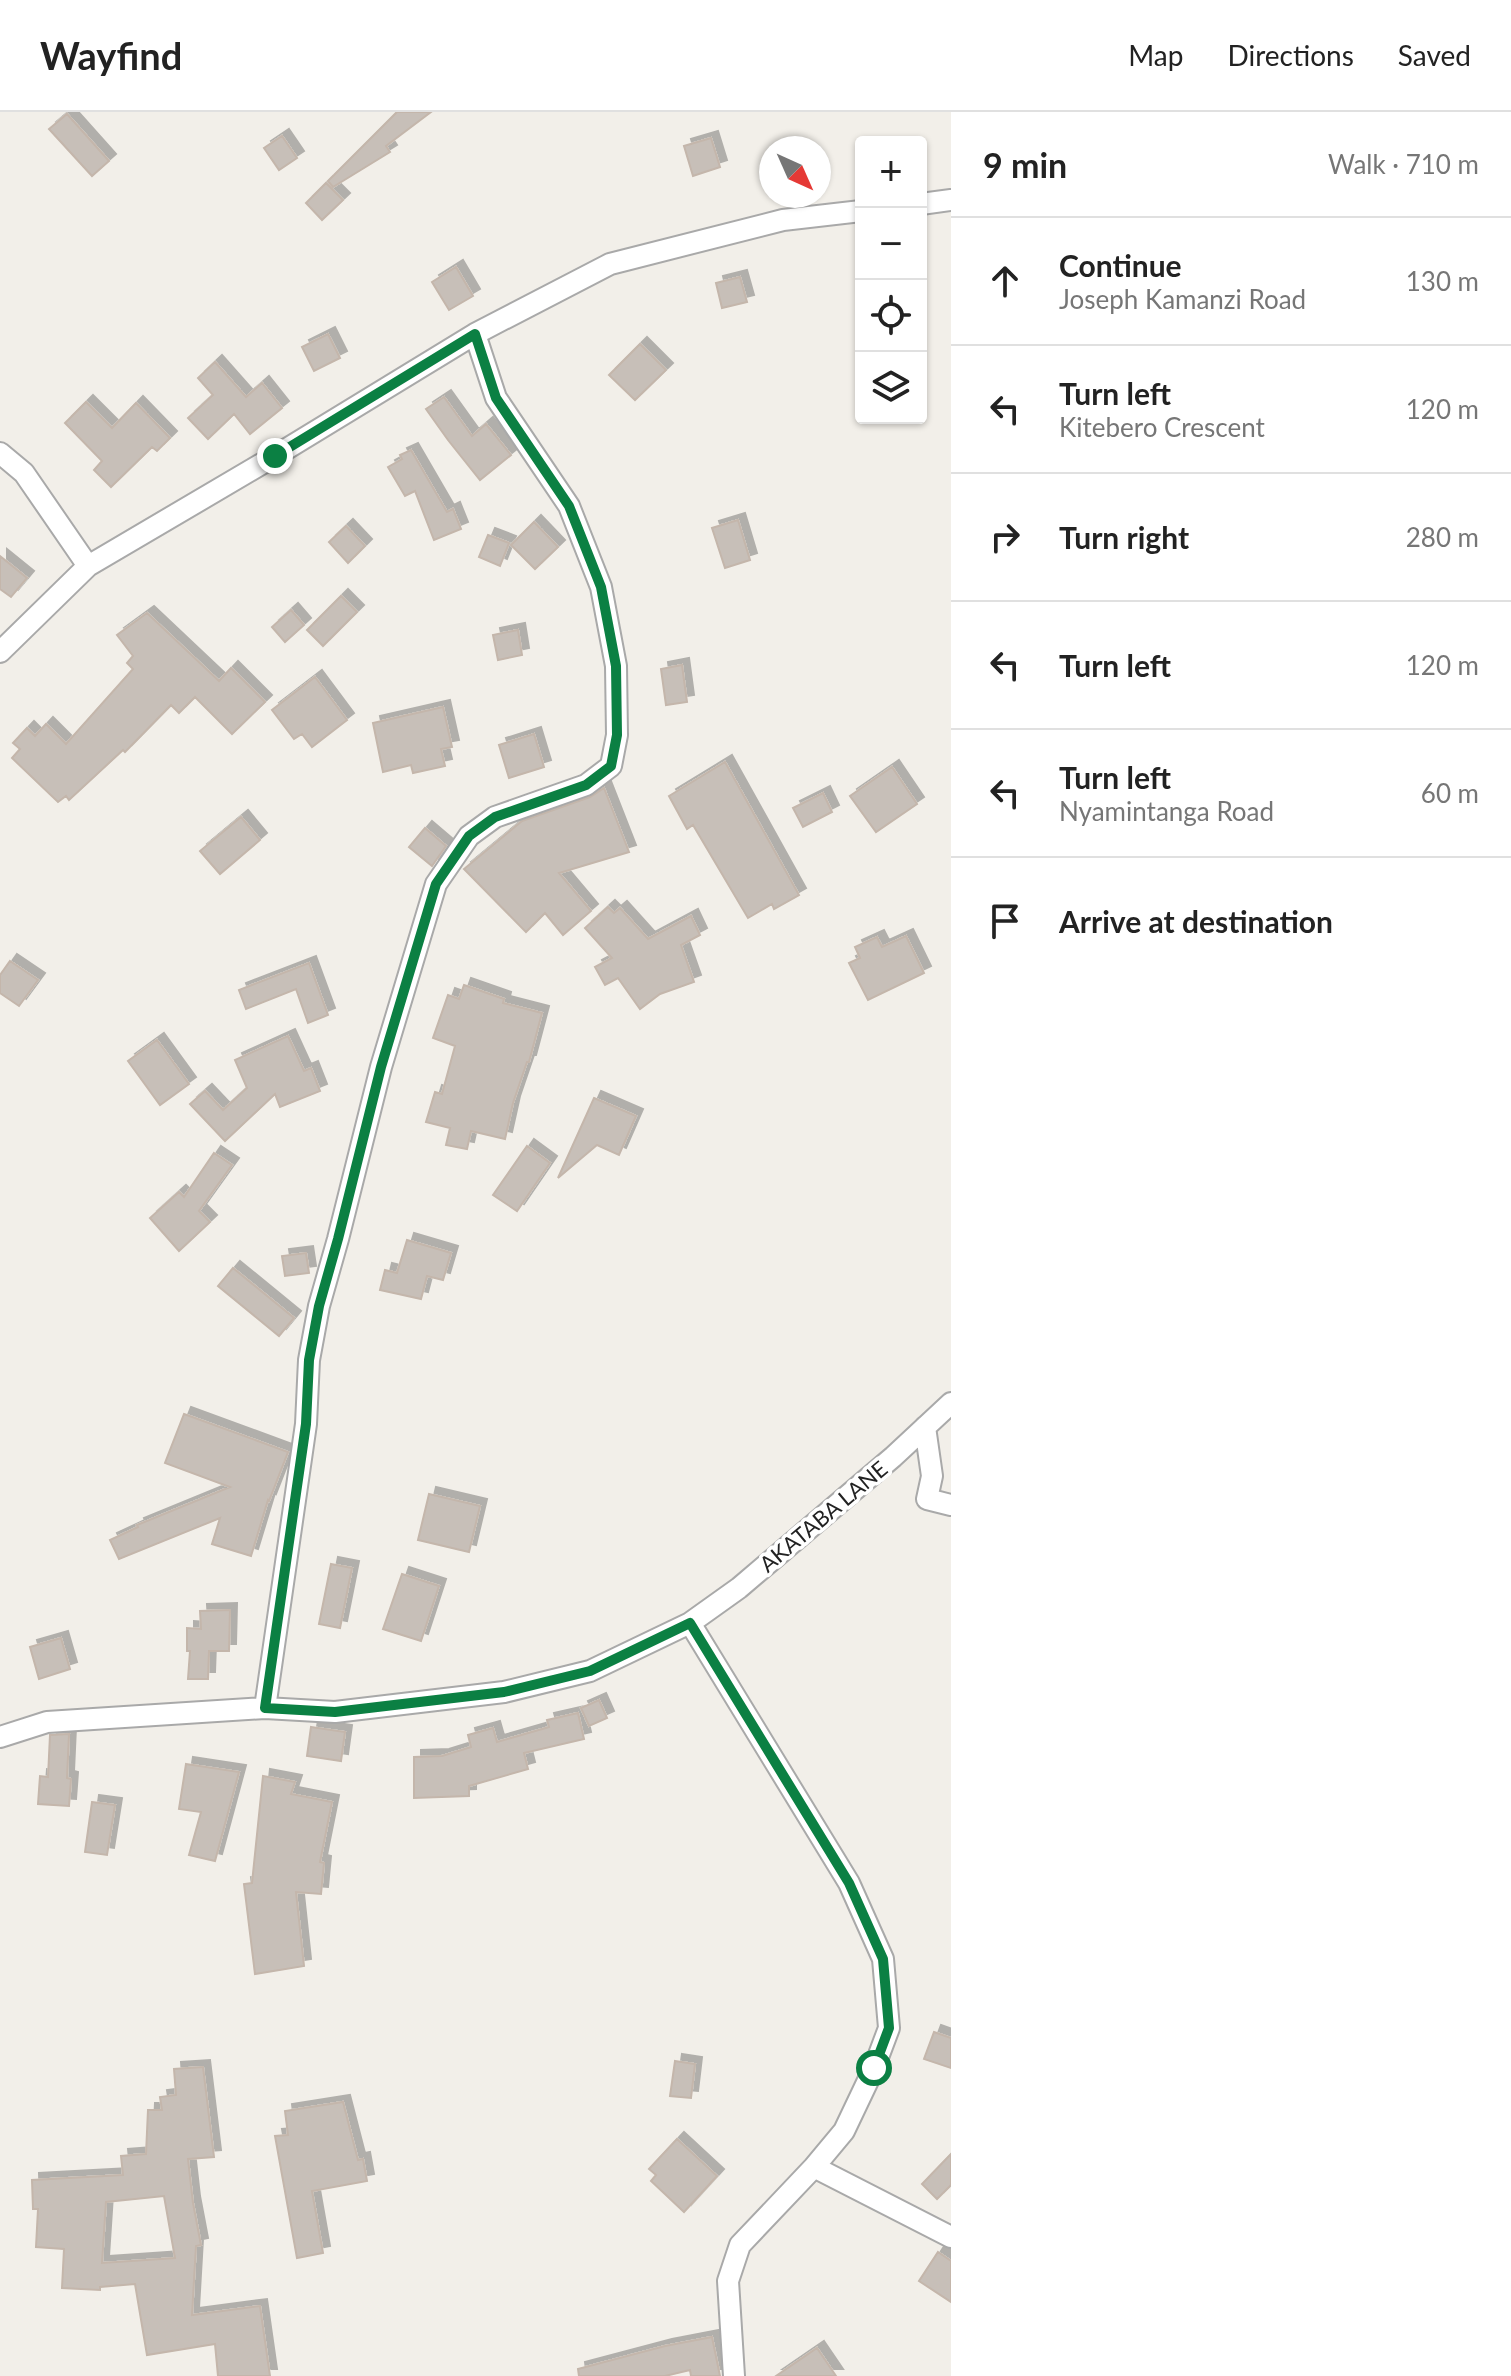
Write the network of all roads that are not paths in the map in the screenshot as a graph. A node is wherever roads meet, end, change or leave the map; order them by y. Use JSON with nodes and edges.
{"nodes":[{"id":1,"x":951,"y":200,"type":"edge"},
{"id":2,"x":927,"y":203,"type":"edge"},
{"id":3,"x":855,"y":212,"type":"edge"},
{"id":4,"x":475,"y":334,"type":"junction"},
{"id":5,"x":0,"y":453,"type":"edge"},
{"id":6,"x":88,"y":566,"type":"junction"},
{"id":7,"x":0,"y":652,"type":"edge"},
{"id":8,"x":951,"y":1403,"type":"edge"},
{"id":9,"x":925,"y":1427,"type":"junction"},
{"id":10,"x":951,"y":1505,"type":"edge"},
{"id":11,"x":690,"y":1623,"type":"junction"},
{"id":12,"x":265,"y":1708,"type":"junction"},
{"id":13,"x":0,"y":1737,"type":"edge"},
{"id":14,"x":814,"y":2167,"type":"junction"},
{"id":15,"x":951,"y":2237,"type":"edge"},
{"id":16,"x":734,"y":2376,"type":"edge"}],
"edges":[{"from":1,"to":2,"type":"street"},
{"from":3,"to":4,"type":"street"},
{"from":4,"to":6,"type":"street"},
{"from":4,"to":12,"type":"street"},
{"from":5,"to":6,"type":"street"},
{"from":6,"to":7,"type":"street"},
{"from":8,"to":9,"type":"street","name":"AKATABA LANE"},
{"from":9,"to":10,"type":"street"},
{"from":9,"to":11,"type":"street","name":"AKATABA LANE"},
{"from":11,"to":12,"type":"street","name":"AKATABA LANE"},
{"from":11,"to":14,"type":"street"},
{"from":12,"to":13,"type":"street","name":"AKATABA LANE"},
{"from":14,"to":15,"type":"street"},
{"from":14,"to":16,"type":"street"}]}
